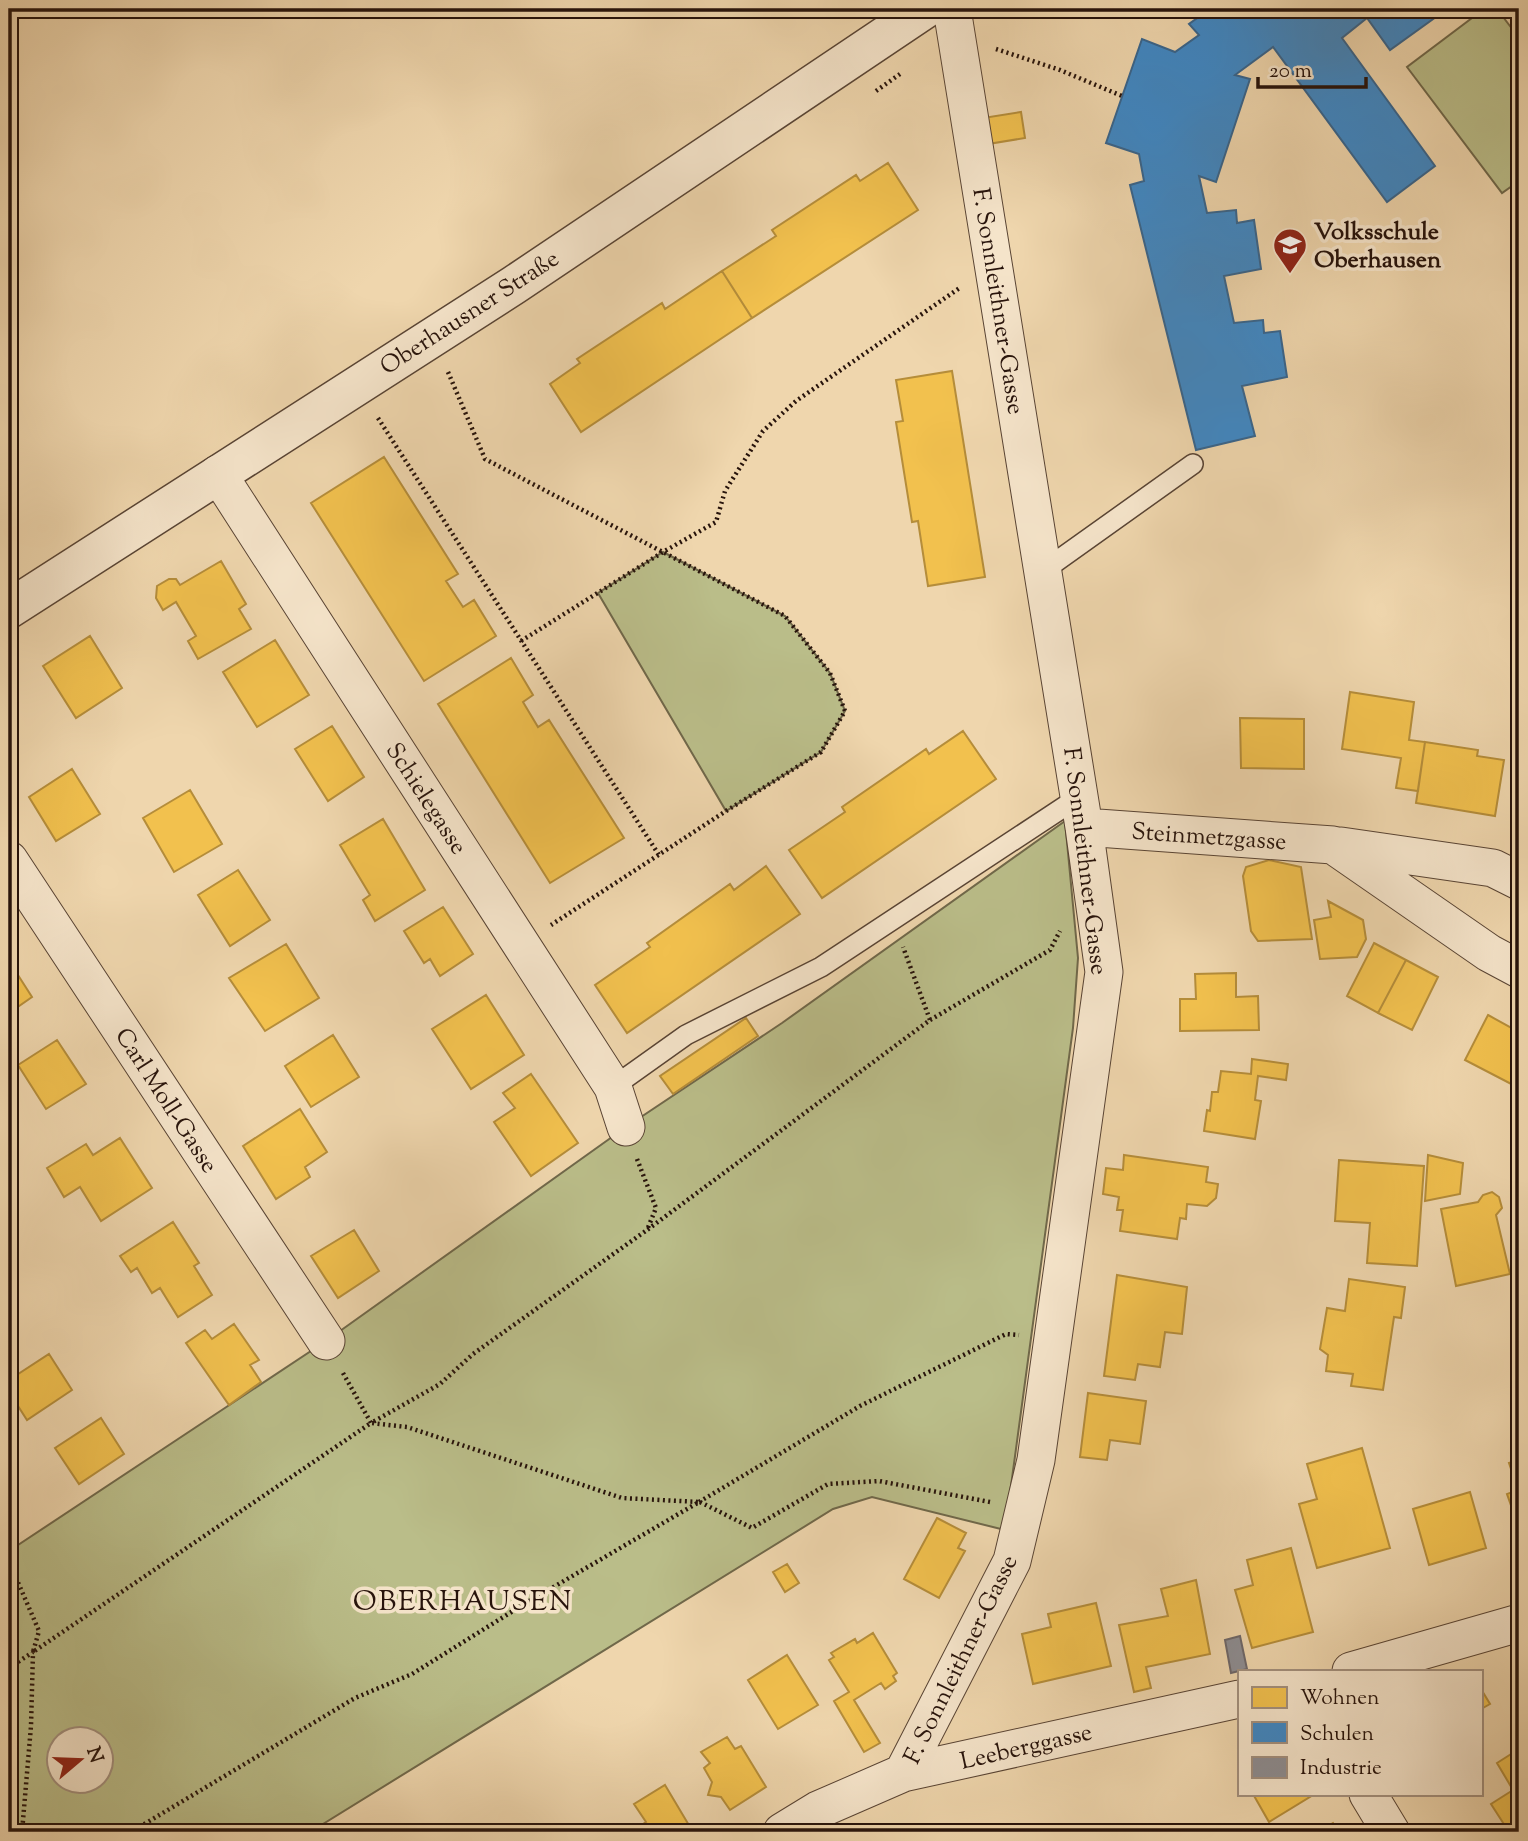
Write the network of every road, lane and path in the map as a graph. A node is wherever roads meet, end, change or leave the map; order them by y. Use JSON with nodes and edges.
{"nodes":[{"id":1,"x":925,"y":9,"type":"edge"},
{"id":2,"x":953,"y":22,"type":"edge"},
{"id":3,"x":1122,"y":96,"type":"dead end"},
{"id":4,"x":993,"y":264,"type":"junction"},
{"id":5,"x":447,"y":371,"type":"dead end"},
{"id":6,"x":377,"y":417,"type":"dead end"},
{"id":7,"x":1193,"y":464,"type":"dead end"},
{"id":8,"x":218,"y":474,"type":"junction"},
{"id":9,"x":663,"y":552,"type":"junction"},
{"id":10,"x":1043,"y":571,"type":"junction"},
{"id":11,"x":9,"y":609,"type":"edge"},
{"id":12,"x":521,"y":641,"type":"junction"},
{"id":13,"x":1082,"y":812,"type":"junction"},
{"id":14,"x":1333,"y":845,"type":"junction"},
{"id":15,"x":659,"y":855,"type":"junction"},
{"id":16,"x":9,"y":860,"type":"edge"},
{"id":17,"x":1519,"y":881,"type":"edge"},
{"id":18,"x":1094,"y":899,"type":"junction"},
{"id":19,"x":893,"y":920,"type":"junction"},
{"id":20,"x":522,"y":945,"type":"junction"},
{"id":21,"x":1519,"y":969,"type":"edge"},
{"id":22,"x":929,"y":1020,"type":"junction"},
{"id":23,"x":613,"y":1087,"type":"junction"},
{"id":24,"x":626,"y":1127,"type":"joint"},
{"id":25,"x":647,"y":1230,"type":"junction"},
{"id":26,"x":1053,"y":1338,"type":"junction"},
{"id":27,"x":326,"y":1341,"type":"joint"},
{"id":28,"x":370,"y":1423,"type":"junction"},
{"id":29,"x":699,"y":1502,"type":"junction"},
{"id":30,"x":1024,"y":1509,"type":"junction"},
{"id":31,"x":9,"y":1577,"type":"edge"},
{"id":32,"x":1519,"y":1623,"type":"edge"},
{"id":33,"x":33,"y":1651,"type":"junction"},
{"id":34,"x":9,"y":1668,"type":"edge"},
{"id":35,"x":1354,"y":1670,"type":"edge"},
{"id":36,"x":1238,"y":1699,"type":"edge"},
{"id":37,"x":904,"y":1773,"type":"junction"},
{"id":38,"x":1369,"y":1796,"type":"edge"},
{"id":39,"x":825,"y":1821,"type":"edge"},
{"id":40,"x":22,"y":1832,"type":"edge"},
{"id":41,"x":131,"y":1832,"type":"edge"},
{"id":42,"x":782,"y":1832,"type":"edge"},
{"id":43,"x":1391,"y":1832,"type":"edge"}],
"edges":[{"from":1,"to":8,"type":"street","name":"Oberhausner Straße"},
{"from":2,"to":3,"type":"path"},
{"from":2,"to":4,"type":"street","name":"F. Sonnleithner-Gasse"},
{"from":4,"to":9,"type":"path"},
{"from":4,"to":10,"type":"street","name":"F. Sonnleithner-Gasse"},
{"from":5,"to":9,"type":"path"},
{"from":6,"to":12,"type":"path"},
{"from":7,"to":10,"type":"lane"},
{"from":8,"to":11,"type":"street","name":"Oberhausner Straße"},
{"from":8,"to":20,"type":"street","name":"Schielegasse"},
{"from":9,"to":12,"type":"path"},
{"from":9,"to":15,"type":"path"},
{"from":10,"to":13,"type":"street","name":"F. Sonnleithner-Gasse"},
{"from":12,"to":15,"type":"path"},
{"from":13,"to":14,"type":"street","name":"Steinmetzgasse"},
{"from":13,"to":18,"type":"street","name":"F. Sonnleithner-Gasse"},
{"from":13,"to":19,"type":"lane"},
{"from":14,"to":17,"type":"street","name":"Steinmetzgasse"},
{"from":14,"to":21,"type":"street"},
{"from":15,"to":20,"type":"path"},
{"from":16,"to":27,"type":"street","name":"Carl Moll-Gasse"},
{"from":18,"to":22,"type":"path"},
{"from":18,"to":26,"type":"street","name":"F. Sonnleithner-Gasse"},
{"from":19,"to":22,"type":"path"},
{"from":19,"to":23,"type":"lane"},
{"from":20,"to":23,"type":"street","name":"Schielegasse"},
{"from":22,"to":25,"type":"path"},
{"from":23,"to":24,"type":"street","name":"Schielegasse"},
{"from":24,"to":25,"type":"path"},
{"from":25,"to":28,"type":"path"},
{"from":26,"to":29,"type":"path"},
{"from":26,"to":30,"type":"street","name":"F. Sonnleithner-Gasse"},
{"from":27,"to":28,"type":"path"},
{"from":28,"to":29,"type":"path"},
{"from":28,"to":33,"type":"path"},
{"from":29,"to":30,"type":"path"},
{"from":29,"to":41,"type":"path"},
{"from":30,"to":37,"type":"street","name":"F. Sonnleithner-Gasse"},
{"from":31,"to":33,"type":"path"},
{"from":32,"to":35,"type":"street"},
{"from":33,"to":34,"type":"path"},
{"from":33,"to":40,"type":"path"},
{"from":36,"to":37,"type":"street","name":"Leeberggasse"},
{"from":37,"to":39,"type":"street","name":"Leeberggasse"},
{"from":38,"to":43,"type":"street"},
{"from":39,"to":42,"type":"street","name":"Leeberggasse"}]}
